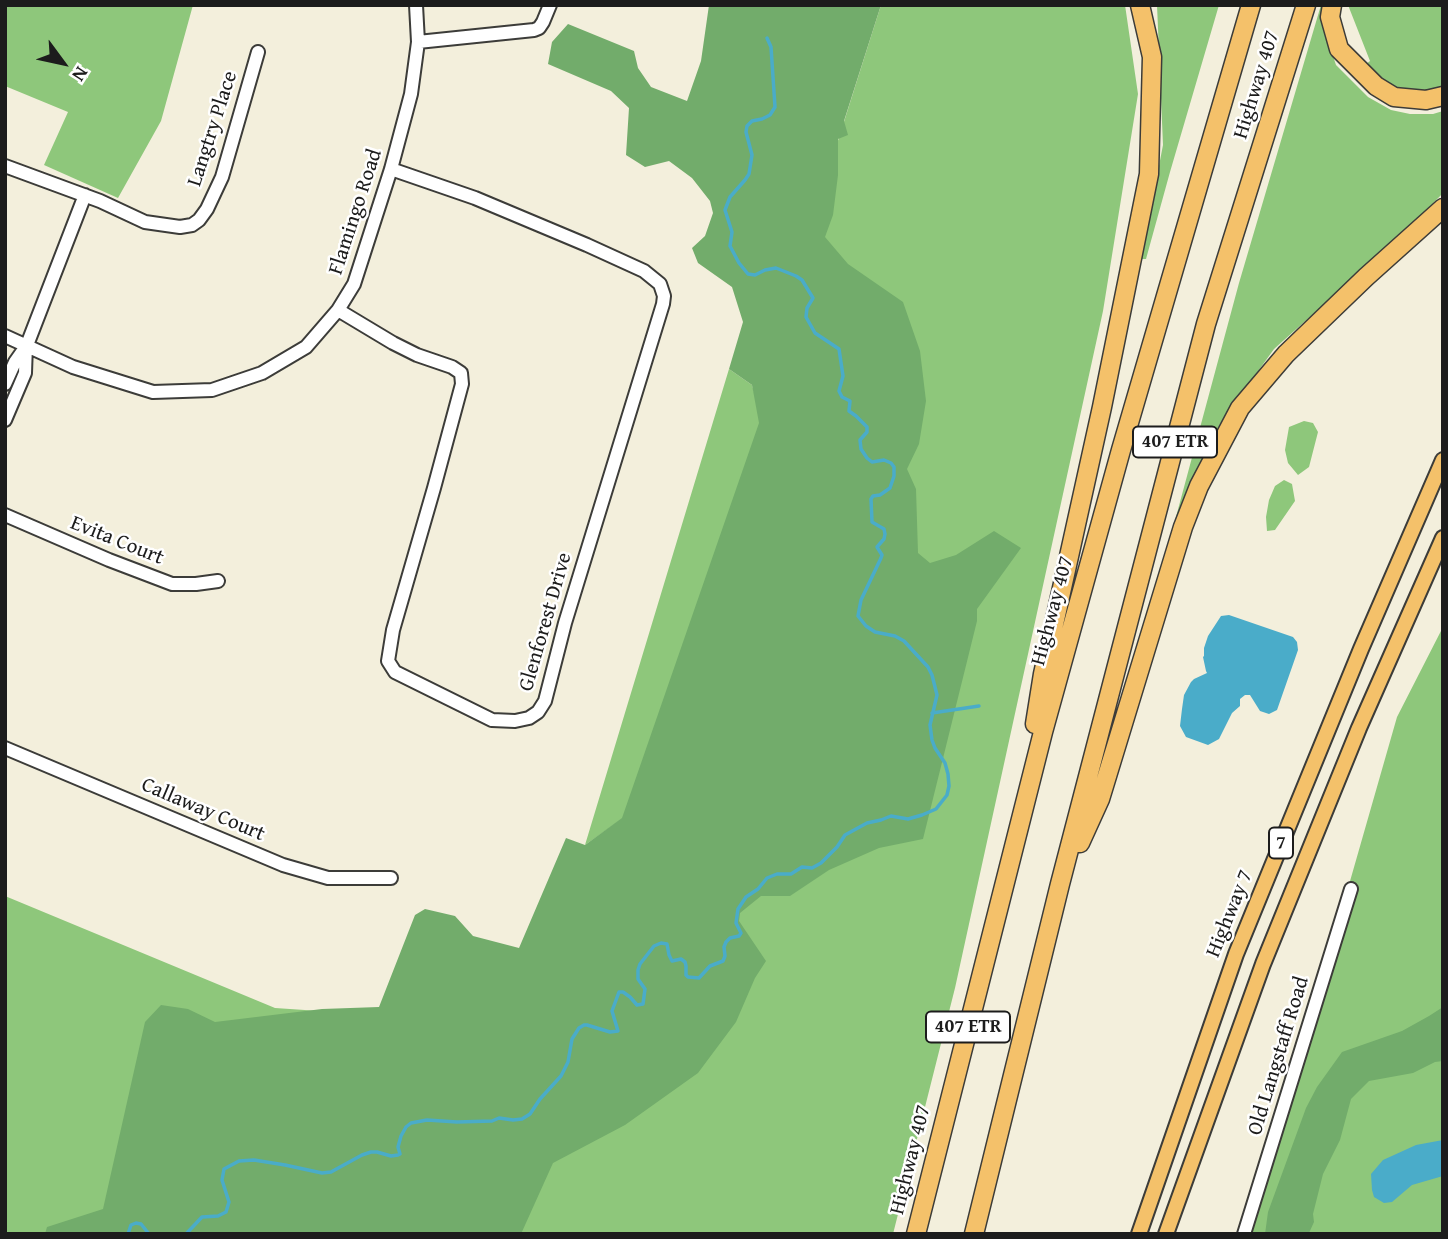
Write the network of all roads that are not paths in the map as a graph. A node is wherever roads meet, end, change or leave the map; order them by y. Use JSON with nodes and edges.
{"nodes":[{"id":1,"x":416,"y":5,"type":"edge"},
{"id":2,"x":550,"y":5,"type":"edge"},
{"id":3,"x":1140,"y":5,"type":"edge"},
{"id":4,"x":1251,"y":5,"type":"edge"},
{"id":5,"x":1306,"y":5,"type":"edge"},
{"id":6,"x":1332,"y":5,"type":"edge"},
{"id":7,"x":418,"y":42,"type":"junction"},
{"id":8,"x":258,"y":52,"type":"dead end"},
{"id":9,"x":1443,"y":96,"type":"edge"},
{"id":10,"x":5,"y":166,"type":"edge"},
{"id":11,"x":391,"y":169,"type":"junction"},
{"id":12,"x":85,"y":195,"type":"junction"},
{"id":13,"x":1443,"y":208,"type":"edge"},
{"id":14,"x":338,"y":310,"type":"junction"},
{"id":15,"x":5,"y":336,"type":"edge"},
{"id":16,"x":26,"y":345,"type":"junction"},
{"id":17,"x":5,"y":384,"type":"edge"},
{"id":18,"x":5,"y":420,"type":"edge"},
{"id":19,"x":1443,"y":460,"type":"edge"},
{"id":20,"x":5,"y":515,"type":"edge"},
{"id":21,"x":1443,"y":538,"type":"edge"},
{"id":22,"x":218,"y":581,"type":"dead end"},
{"id":23,"x":5,"y":747,"type":"edge"},
{"id":24,"x":1021,"y":820,"type":"junction"},
{"id":25,"x":391,"y":878,"type":"dead end"},
{"id":26,"x":1060,"y":884,"type":"junction"},
{"id":27,"x":1351,"y":889,"type":"dead end"},
{"id":28,"x":916,"y":1234,"type":"edge"},
{"id":29,"x":974,"y":1234,"type":"edge"},
{"id":30,"x":1139,"y":1234,"type":"edge"},
{"id":31,"x":1166,"y":1234,"type":"edge"},
{"id":32,"x":1244,"y":1234,"type":"edge"}],
"edges":[{"from":1,"to":7,"type":"street","name":"Flamingo Road"},
{"from":2,"to":7,"type":"street"},
{"from":3,"to":24,"type":"highway"},
{"from":4,"to":24,"type":"highway","name":"Highway 407","number":"407 ETR"},
{"from":5,"to":26,"type":"highway","name":"Highway 407","number":"407 ETR"},
{"from":6,"to":9,"type":"highway"},
{"from":7,"to":11,"type":"street","name":"Flamingo Road"},
{"from":8,"to":12,"type":"street","name":"Langtry Place"},
{"from":10,"to":12,"type":"street","name":"Langtry Place"},
{"from":11,"to":14,"type":"street","name":"Flamingo Road"},
{"from":11,"to":14,"type":"street","name":"Glenforest Drive"},
{"from":12,"to":16,"type":"street"},
{"from":13,"to":26,"type":"highway"},
{"from":14,"to":16,"type":"street","name":"Flamingo Road"},
{"from":15,"to":16,"type":"street","name":"Flamingo Road"},
{"from":16,"to":17,"type":"street"},
{"from":16,"to":18,"type":"street"},
{"from":19,"to":30,"type":"main road","name":"Highway 7","number":"7"},
{"from":20,"to":22,"type":"street","name":"Evita Court"},
{"from":21,"to":31,"type":"main road","number":"7"},
{"from":23,"to":25,"type":"street","name":"Callaway Court"},
{"from":24,"to":28,"type":"highway","name":"Highway 407","number":"407 ETR"},
{"from":26,"to":29,"type":"highway","name":"Highway 407","number":"407 ETR"},
{"from":27,"to":32,"type":"street","name":"Old Langstaff Road"}]}
